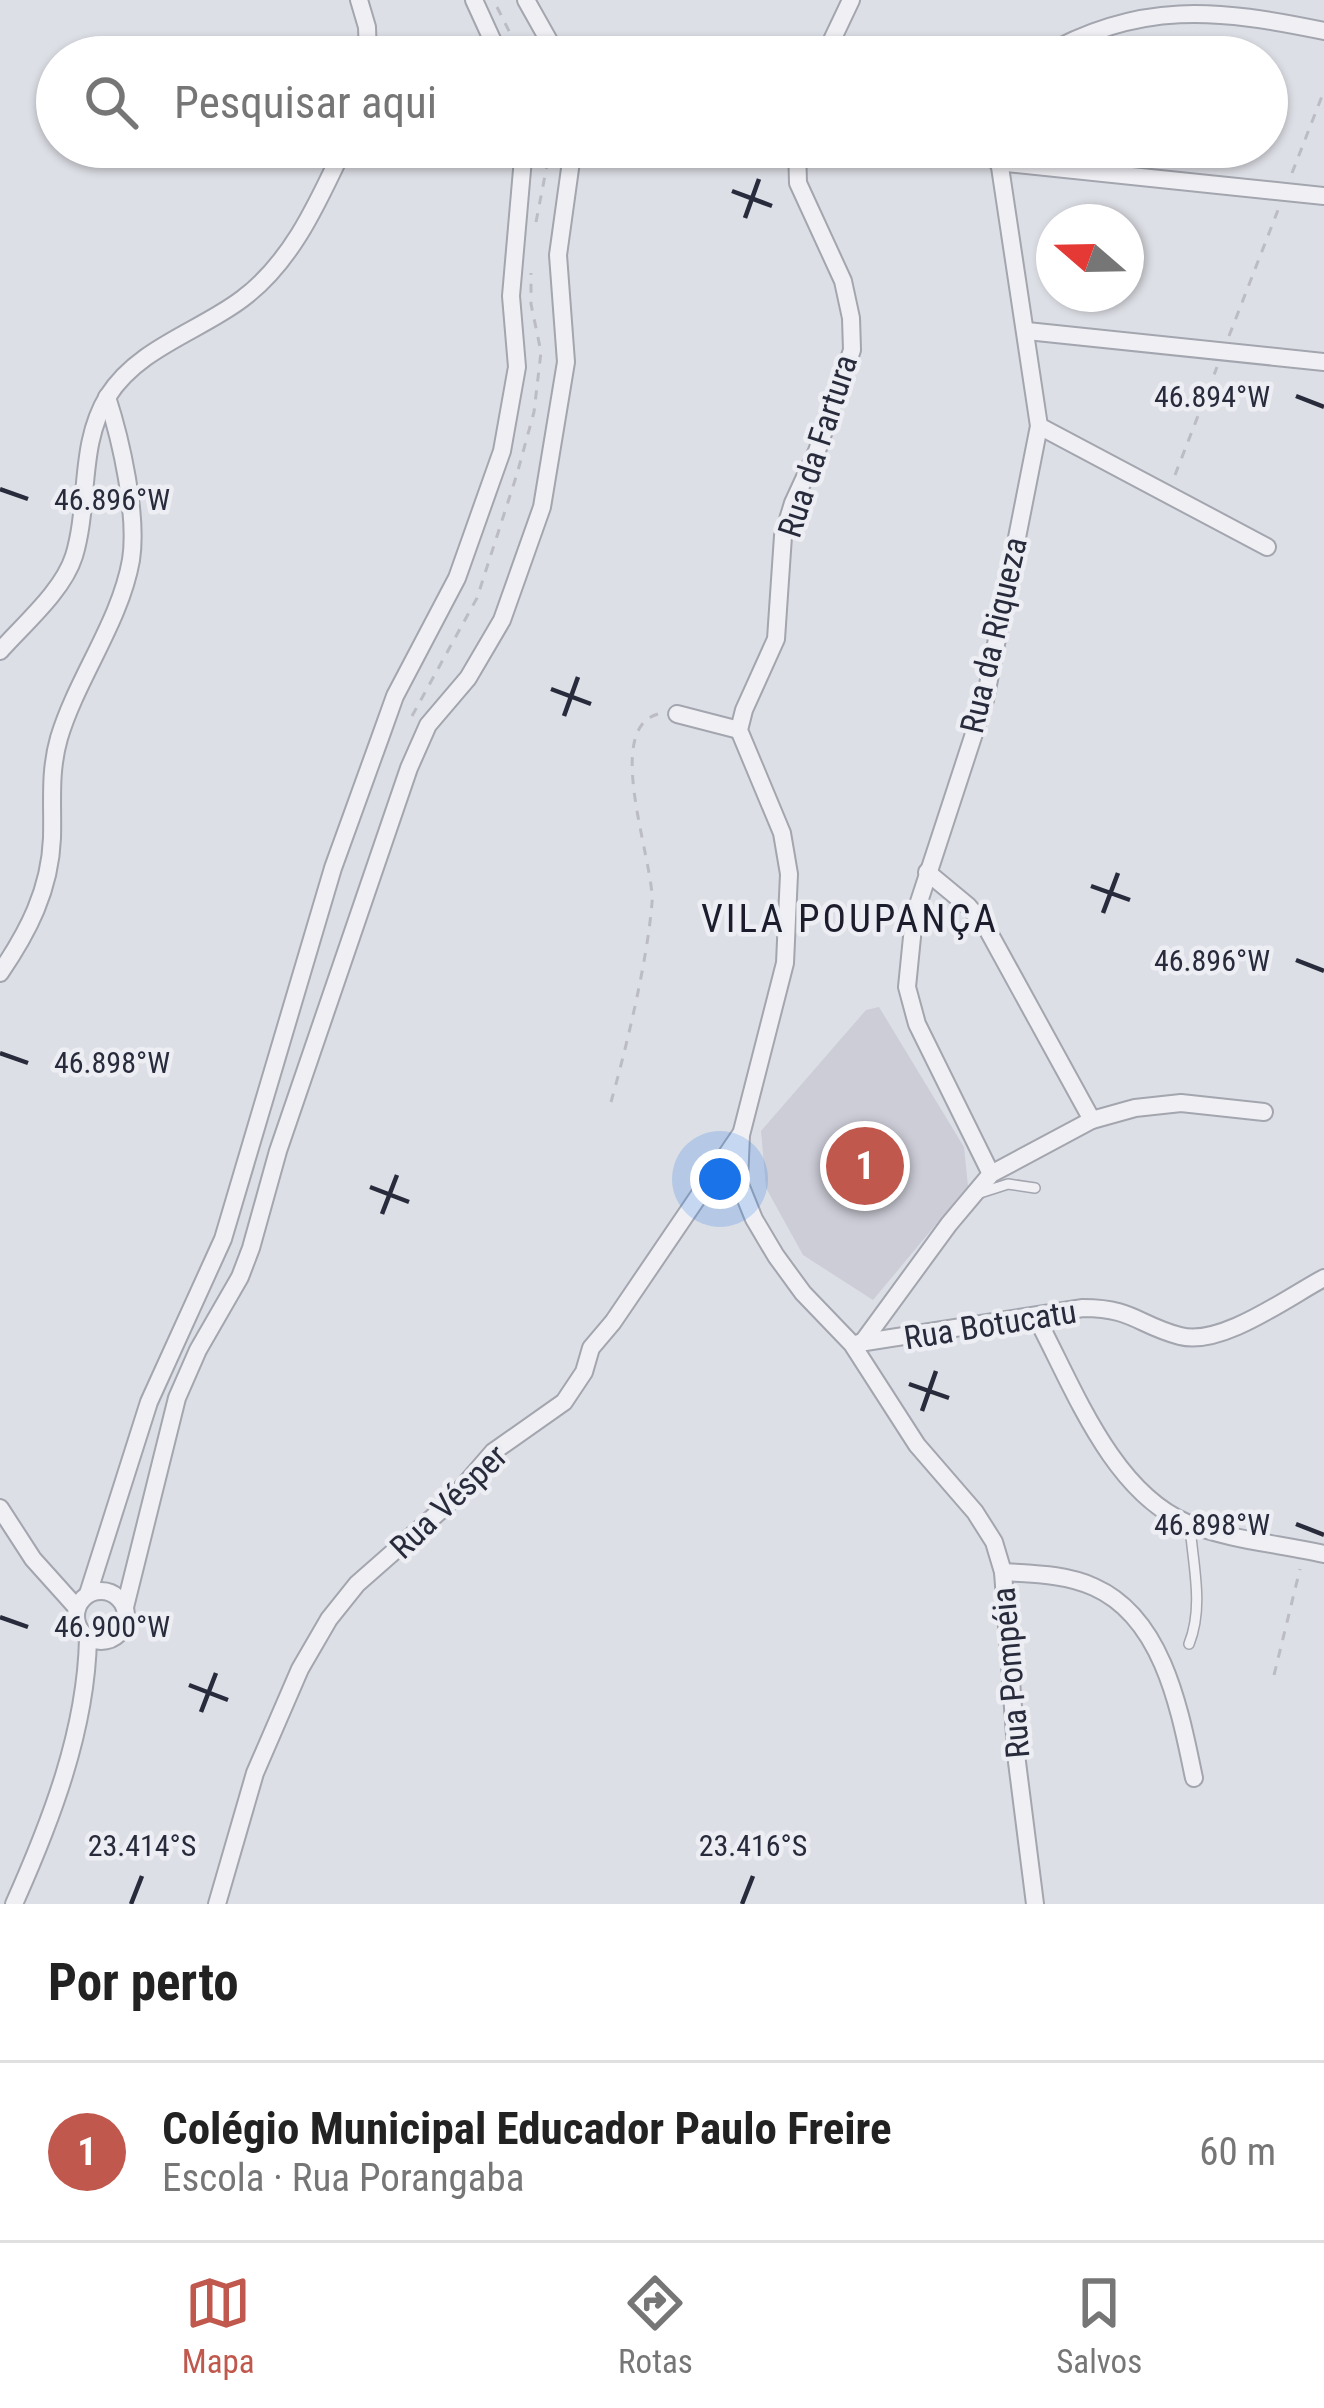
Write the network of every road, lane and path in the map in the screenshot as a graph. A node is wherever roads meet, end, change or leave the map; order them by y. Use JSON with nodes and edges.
{"nodes":[{"id":1,"x":359,"y":0,"type":"edge"},
{"id":2,"x":474,"y":0,"type":"edge"},
{"id":3,"x":493,"y":0,"type":"edge"},
{"id":4,"x":526,"y":0,"type":"edge"},
{"id":5,"x":851,"y":0,"type":"edge"},
{"id":6,"x":1324,"y":31,"type":"edge"},
{"id":7,"x":367,"y":36,"type":"edge"},
{"id":8,"x":490,"y":36,"type":"edge"},
{"id":9,"x":511,"y":36,"type":"edge"},
{"id":10,"x":546,"y":36,"type":"edge"},
{"id":11,"x":834,"y":36,"type":"edge"},
{"id":12,"x":1085,"y":36,"type":"edge"},
{"id":13,"x":1324,"y":91,"type":"edge"},
{"id":14,"x":333,"y":168,"type":"edge"},
{"id":15,"x":522,"y":168,"type":"edge"},
{"id":16,"x":570,"y":168,"type":"edge"},
{"id":17,"x":798,"y":168,"type":"edge"},
{"id":18,"x":999,"y":168,"type":"edge"},
{"id":19,"x":1101,"y":168,"type":"edge"},
{"id":20,"x":1285,"y":191,"type":"junction"},
{"id":21,"x":1324,"y":196,"type":"edge"},
{"id":22,"x":1027,"y":331,"type":"junction"},
{"id":23,"x":1224,"y":350,"type":"junction"},
{"id":24,"x":1324,"y":362,"type":"edge"},
{"id":25,"x":107,"y":397,"type":"junction"},
{"id":26,"x":1039,"y":426,"type":"junction"},
{"id":27,"x":1168,"y":495,"type":"junction"},
{"id":28,"x":1267,"y":547,"type":"dead end"},
{"id":29,"x":0,"y":651,"type":"edge"},
{"id":30,"x":677,"y":714,"type":"joint"},
{"id":31,"x":739,"y":730,"type":"junction"},
{"id":32,"x":927,"y":872,"type":"junction"},
{"id":33,"x":0,"y":973,"type":"edge"},
{"id":34,"x":611,"y":1102,"type":"dead end"},
{"id":35,"x":1264,"y":1112,"type":"dead end"},
{"id":36,"x":1092,"y":1120,"type":"junction"},
{"id":37,"x":741,"y":1135,"type":"junction"},
{"id":38,"x":992,"y":1174,"type":"junction"},
{"id":39,"x":1035,"y":1188,"type":"dead end"},
{"id":40,"x":966,"y":1203,"type":"junction"},
{"id":41,"x":1324,"y":1279,"type":"edge"},
{"id":42,"x":1036,"y":1317,"type":"junction"},
{"id":43,"x":857,"y":1344,"type":"junction"},
{"id":44,"x":0,"y":1508,"type":"edge"},
{"id":45,"x":1190,"y":1524,"type":"junction"},
{"id":46,"x":1305,"y":1550,"type":"junction"},
{"id":47,"x":1324,"y":1554,"type":"edge"},
{"id":48,"x":1003,"y":1573,"type":"junction"},
{"id":49,"x":82,"y":1601,"type":"junction"},
{"id":50,"x":125,"y":1607,"type":"junction"},
{"id":51,"x":88,"y":1639,"type":"junction"},
{"id":52,"x":1189,"y":1644,"type":"dead end"},
{"id":53,"x":1274,"y":1675,"type":"dead end"},
{"id":54,"x":1194,"y":1778,"type":"dead end"},
{"id":55,"x":14,"y":1904,"type":"edge"},
{"id":56,"x":217,"y":1904,"type":"edge"},
{"id":57,"x":1035,"y":1904,"type":"edge"}],
"edges":[{"from":1,"to":7,"type":"street"},
{"from":2,"to":8,"type":"street"},
{"from":3,"to":9,"type":"path"},
{"from":4,"to":10,"type":"street"},
{"from":5,"to":11,"type":"street"},
{"from":6,"to":12,"type":"street"},
{"from":13,"to":20,"type":"path"},
{"from":14,"to":25,"type":"street"},
{"from":15,"to":49,"type":"street"},
{"from":16,"to":50,"type":"street"},
{"from":17,"to":31,"type":"street","name":"Rua da Fartura"},
{"from":18,"to":22,"type":"street","name":"Rua da Riqueza"},
{"from":19,"to":20,"type":"street"},
{"from":20,"to":21,"type":"street"},
{"from":20,"to":23,"type":"path"},
{"from":22,"to":23,"type":"street"},
{"from":22,"to":26,"type":"street","name":"Rua da Riqueza"},
{"from":23,"to":24,"type":"street"},
{"from":23,"to":27,"type":"path"},
{"from":25,"to":29,"type":"street"},
{"from":25,"to":33,"type":"street"},
{"from":26,"to":27,"type":"street"},
{"from":26,"to":32,"type":"street","name":"Rua da Riqueza"},
{"from":27,"to":28,"type":"street"},
{"from":30,"to":31,"type":"street"},
{"from":30,"to":34,"type":"path"},
{"from":31,"to":37,"type":"street"},
{"from":32,"to":36,"type":"street"},
{"from":32,"to":38,"type":"street","name":"Rua da Riqueza"},
{"from":35,"to":36,"type":"street"},
{"from":36,"to":38,"type":"street"},
{"from":37,"to":43,"type":"street"},
{"from":37,"to":56,"type":"street","name":"Rua Vésper"},
{"from":38,"to":40,"type":"street"},
{"from":39,"to":40,"type":"lane"},
{"from":40,"to":43,"type":"street"},
{"from":41,"to":42,"type":"street","name":"Rua Botucatu"},
{"from":42,"to":43,"type":"street","name":"Rua Botucatu"},
{"from":42,"to":45,"type":"street"},
{"from":43,"to":48,"type":"street","name":"Rua Pompéia"},
{"from":44,"to":49,"type":"street"},
{"from":45,"to":46,"type":"street"},
{"from":45,"to":52,"type":"lane"},
{"from":46,"to":47,"type":"street"},
{"from":46,"to":53,"type":"path"},
{"from":48,"to":54,"type":"street"},
{"from":48,"to":57,"type":"street","name":"Rua Pompéia"},
{"from":49,"to":50,"type":"street"},
{"from":49,"to":51,"type":"street"},
{"from":50,"to":51,"type":"street"},
{"from":51,"to":55,"type":"street"}]}
